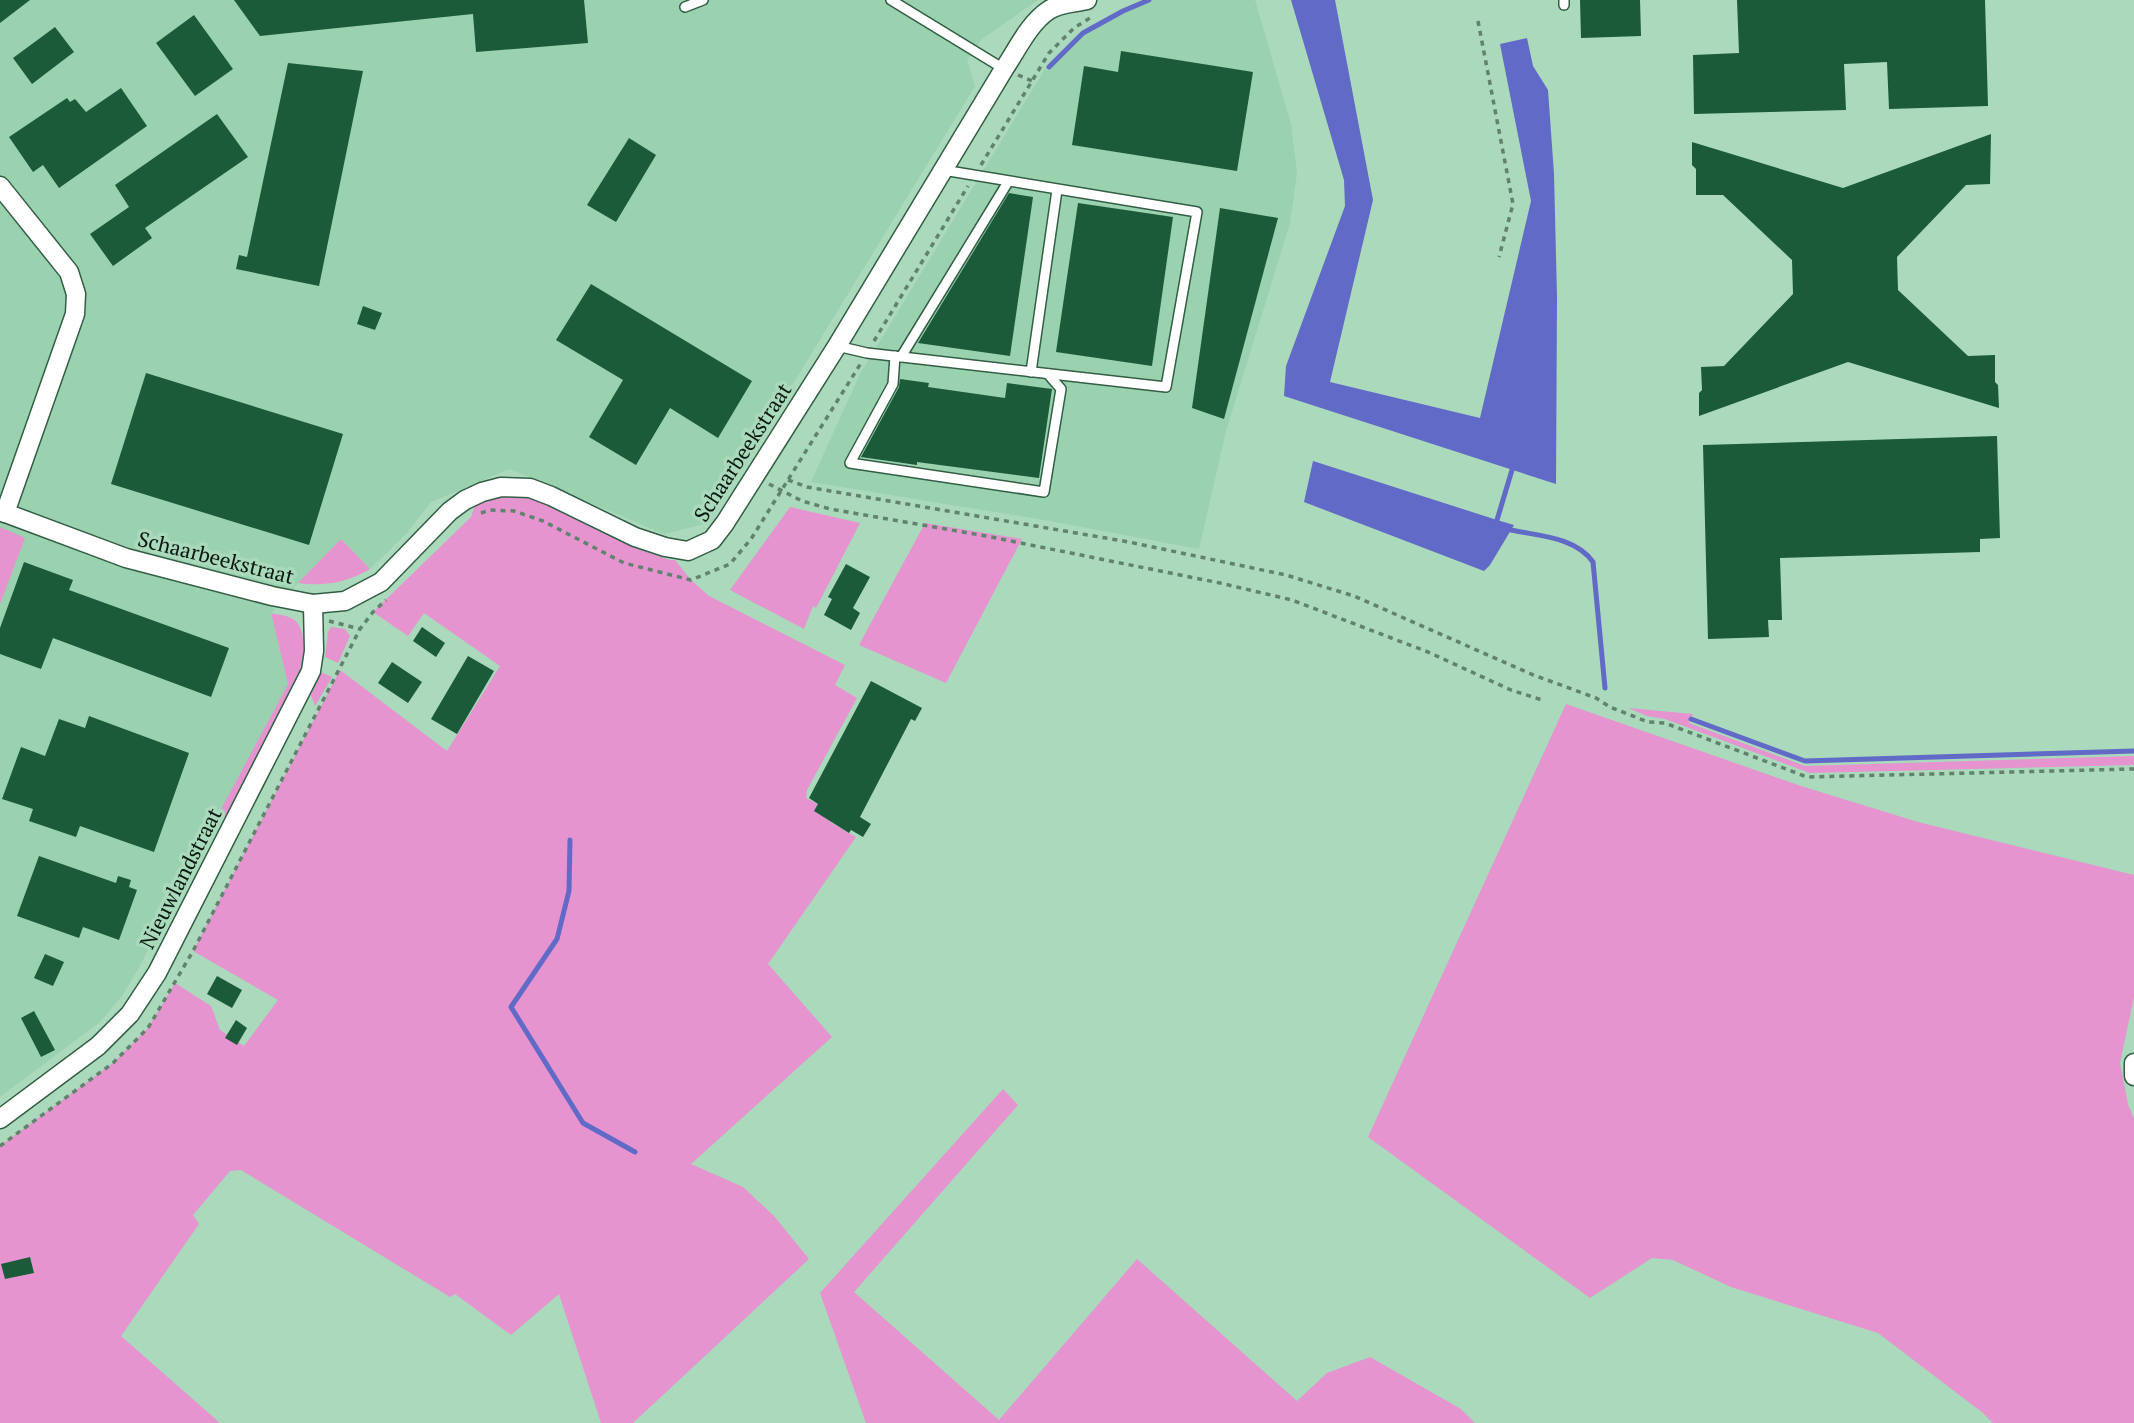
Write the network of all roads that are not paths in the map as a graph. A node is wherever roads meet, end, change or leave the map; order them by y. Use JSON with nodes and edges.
{"nodes":[{"id":1,"x":703,"y":0,"type":"edge"},
{"id":2,"x":891,"y":0,"type":"edge"},
{"id":3,"x":685,"y":8,"type":"dead end"},
{"id":4,"x":1089,"y":8,"type":"edge"},
{"id":5,"x":1004,"y":69,"type":"junction"},
{"id":6,"x":943,"y":170,"type":"junction"},
{"id":7,"x":1008,"y":182,"type":"junction"},
{"id":8,"x":0,"y":186,"type":"edge"},
{"id":9,"x":1057,"y":190,"type":"junction"},
{"id":10,"x":837,"y":346,"type":"junction"},
{"id":11,"x":898,"y":357,"type":"junction"},
{"id":12,"x":1031,"y":372,"type":"junction"},
{"id":13,"x":1048,"y":374,"type":"junction"},
{"id":14,"x":2,"y":512,"type":"edge"},
{"id":15,"x":313,"y":604,"type":"junction"},
{"id":16,"x":2134,"y":1063,"type":"edge"},
{"id":17,"x":2134,"y":1076,"type":"edge"},
{"id":18,"x":0,"y":1119,"type":"edge"}],
"edges":[{"from":1,"to":3,"type":"lane"},
{"from":2,"to":5,"type":"lane"},
{"from":4,"to":5,"type":"street","name":"Schaarbeekstraat"},
{"from":5,"to":6,"type":"street","name":"Schaarbeekstraat"},
{"from":6,"to":7,"type":"lane"},
{"from":6,"to":10,"type":"street","name":"Schaarbeekstraat"},
{"from":7,"to":9,"type":"lane"},
{"from":7,"to":11,"type":"lane"},
{"from":8,"to":14,"type":"street"},
{"from":9,"to":12,"type":"lane"},
{"from":9,"to":13,"type":"lane"},
{"from":10,"to":11,"type":"lane"},
{"from":10,"to":15,"type":"street","name":"Schaarbeekstraat"},
{"from":11,"to":12,"type":"lane"},
{"from":11,"to":13,"type":"lane"},
{"from":12,"to":13,"type":"lane"},
{"from":14,"to":15,"type":"street","name":"Schaarbeekstraat"},
{"from":15,"to":18,"type":"street","name":"Nieuwlandstraat"},
{"from":16,"to":17,"type":"street"}]}
